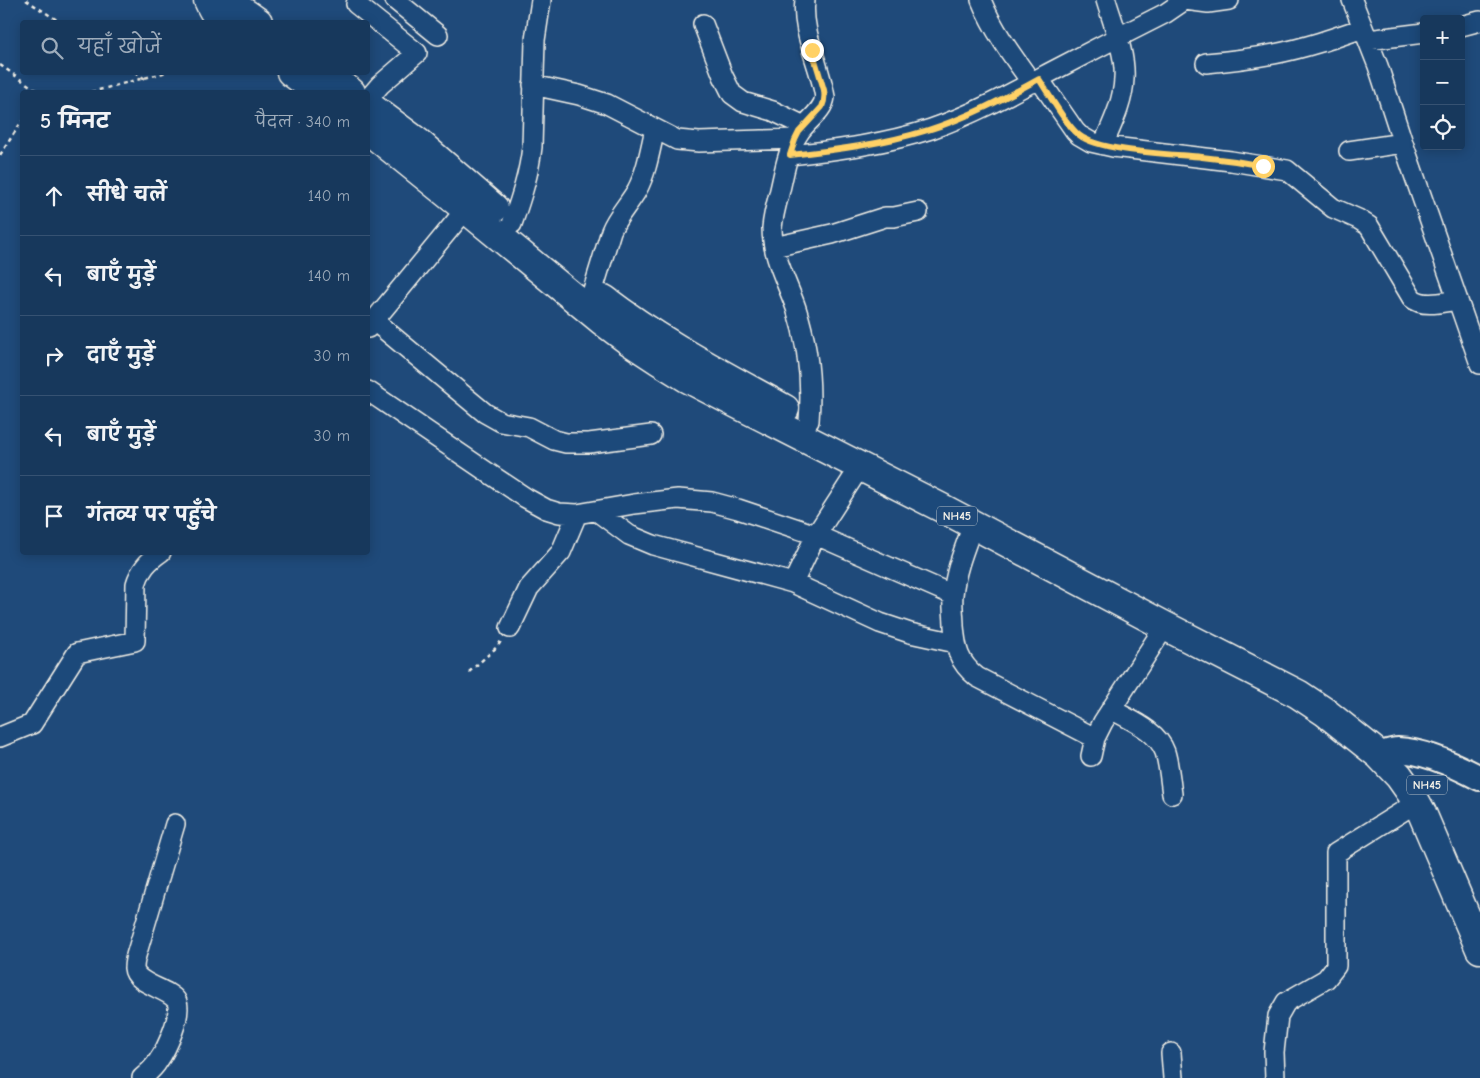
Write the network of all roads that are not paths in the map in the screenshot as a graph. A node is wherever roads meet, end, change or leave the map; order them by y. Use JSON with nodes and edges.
{"nodes":[{"id":1,"x":395,"y":0,"type":"edge"},
{"id":2,"x":540,"y":0,"type":"edge"},
{"id":3,"x":805,"y":0,"type":"edge"},
{"id":4,"x":981,"y":0,"type":"edge"},
{"id":5,"x":1106,"y":0,"type":"edge"},
{"id":6,"x":1185,"y":0,"type":"edge"},
{"id":7,"x":1229,"y":0,"type":"edge"},
{"id":8,"x":1352,"y":0,"type":"edge"},
{"id":9,"x":225,"y":5,"type":"edge"},
{"id":10,"x":355,"y":5,"type":"edge"},
{"id":11,"x":254,"y":20,"type":"edge"},
{"id":12,"x":1480,"y":21,"type":"edge"},
{"id":13,"x":703,"y":24,"type":"dead end"},
{"id":14,"x":1465,"y":25,"type":"edge"},
{"id":15,"x":1365,"y":34,"type":"junction"},
{"id":16,"x":1420,"y":34,"type":"edge"},
{"id":17,"x":438,"y":35,"type":"dead end"},
{"id":18,"x":1117,"y":38,"type":"junction"},
{"id":19,"x":1206,"y":63,"type":"dead end"},
{"id":20,"x":1035,"y":81,"type":"junction"},
{"id":21,"x":306,"y":82,"type":"edge"},
{"id":22,"x":533,"y":86,"type":"junction"},
{"id":23,"x":342,"y":90,"type":"edge"},
{"id":24,"x":370,"y":97,"type":"edge"},
{"id":25,"x":370,"y":106,"type":"edge"},
{"id":26,"x":655,"y":129,"type":"junction"},
{"id":27,"x":370,"y":132,"type":"edge"},
{"id":28,"x":796,"y":140,"type":"junction"},
{"id":29,"x":1403,"y":143,"type":"junction"},
{"id":30,"x":1103,"y":145,"type":"junction"},
{"id":31,"x":1349,"y":151,"type":"dead end"},
{"id":32,"x":466,"y":208,"type":"junction"},
{"id":33,"x":918,"y":212,"type":"dead end"},
{"id":34,"x":512,"y":224,"type":"junction"},
{"id":35,"x":774,"y":247,"type":"junction"},
{"id":36,"x":593,"y":290,"type":"junction"},
{"id":37,"x":1458,"y":300,"type":"junction"},
{"id":38,"x":370,"y":324,"type":"edge"},
{"id":39,"x":1475,"y":336,"type":"edge"},
{"id":40,"x":1480,"y":364,"type":"edge"},
{"id":41,"x":370,"y":391,"type":"edge"},
{"id":42,"x":810,"y":421,"type":"junction"},
{"id":43,"x":651,"y":435,"type":"dead end"},
{"id":44,"x":860,"y":467,"type":"junction"},
{"id":45,"x":598,"y":512,"type":"junction"},
{"id":46,"x":577,"y":514,"type":"junction"},
{"id":47,"x":973,"y":525,"type":"junction"},
{"id":48,"x":816,"y":535,"type":"junction"},
{"id":49,"x":157,"y":555,"type":"edge"},
{"id":50,"x":793,"y":583,"type":"junction"},
{"id":51,"x":953,"y":595,"type":"junction"},
{"id":52,"x":1165,"y":626,"type":"junction"},
{"id":53,"x":510,"y":628,"type":"road end"},
{"id":54,"x":956,"y":643,"type":"junction"},
{"id":55,"x":1111,"y":709,"type":"junction"},
{"id":56,"x":0,"y":737,"type":"edge"},
{"id":57,"x":1387,"y":752,"type":"junction"},
{"id":58,"x":1480,"y":778,"type":"edge"},
{"id":59,"x":1172,"y":794,"type":"dead end"},
{"id":60,"x":1416,"y":803,"type":"junction"},
{"id":61,"x":175,"y":824,"type":"dead end"},
{"id":62,"x":1480,"y":909,"type":"edge"},
{"id":63,"x":1480,"y":949,"type":"edge"},
{"id":64,"x":1171,"y":1053,"type":"dead end"},
{"id":65,"x":142,"y":1078,"type":"edge"},
{"id":66,"x":1173,"y":1078,"type":"edge"},
{"id":67,"x":1276,"y":1078,"type":"edge"}],
"edges":[{"from":1,"to":17,"type":"street"},
{"from":2,"to":22,"type":"street"},
{"from":3,"to":28,"type":"street"},
{"from":4,"to":20,"type":"street"},
{"from":5,"to":18,"type":"street"},
{"from":6,"to":7,"type":"street"},
{"from":6,"to":18,"type":"street"},
{"from":8,"to":15,"type":"street"},
{"from":9,"to":11,"type":"highway"},
{"from":10,"to":24,"type":"street"},
{"from":12,"to":14,"type":"street"},
{"from":13,"to":28,"type":"street"},
{"from":15,"to":16,"type":"street"},
{"from":15,"to":19,"type":"street"},
{"from":15,"to":29,"type":"street"},
{"from":18,"to":20,"type":"street"},
{"from":18,"to":30,"type":"street"},
{"from":20,"to":28,"type":"street"},
{"from":20,"to":30,"type":"street"},
{"from":21,"to":23,"type":"highway"},
{"from":22,"to":26,"type":"street"},
{"from":22,"to":34,"type":"street"},
{"from":25,"to":34,"type":"highway","number":"NH45"},
{"from":26,"to":28,"type":"street"},
{"from":26,"to":36,"type":"street"},
{"from":27,"to":32,"type":"highway","number":"NH45"},
{"from":28,"to":35,"type":"street"},
{"from":29,"to":31,"type":"street"},
{"from":29,"to":37,"type":"street"},
{"from":30,"to":37,"type":"street"},
{"from":32,"to":38,"type":"street"},
{"from":32,"to":44,"type":"highway","number":"NH45"},
{"from":33,"to":35,"type":"street"},
{"from":34,"to":36,"type":"highway","number":"NH45"},
{"from":35,"to":42,"type":"street"},
{"from":36,"to":42,"type":"highway","number":"NH45"},
{"from":37,"to":39,"type":"street"},
{"from":38,"to":43,"type":"street"},
{"from":39,"to":40,"type":"street"},
{"from":41,"to":46,"type":"street"},
{"from":42,"to":57,"type":"highway","number":"NH45"},
{"from":44,"to":47,"type":"highway","number":"NH45"},
{"from":44,"to":48,"type":"street"},
{"from":45,"to":46,"type":"street"},
{"from":45,"to":48,"type":"street"},
{"from":45,"to":50,"type":"street"},
{"from":46,"to":53,"type":"street"},
{"from":47,"to":51,"type":"street"},
{"from":47,"to":52,"type":"highway","number":"NH45"},
{"from":48,"to":50,"type":"street"},
{"from":48,"to":51,"type":"street"},
{"from":49,"to":56,"type":"street"},
{"from":50,"to":54,"type":"street"},
{"from":51,"to":54,"type":"street"},
{"from":52,"to":55,"type":"street"},
{"from":52,"to":57,"type":"highway","number":"NH45"},
{"from":54,"to":55,"type":"street"},
{"from":55,"to":59,"type":"street"},
{"from":57,"to":58,"type":"main road"},
{"from":57,"to":60,"type":"highway","number":"NH45"},
{"from":57,"to":62,"type":"highway","number":"NH45"},
{"from":60,"to":63,"type":"highway","number":"NH45"},
{"from":60,"to":67,"type":"street"},
{"from":61,"to":65,"type":"street"},
{"from":64,"to":66,"type":"street"}]}
